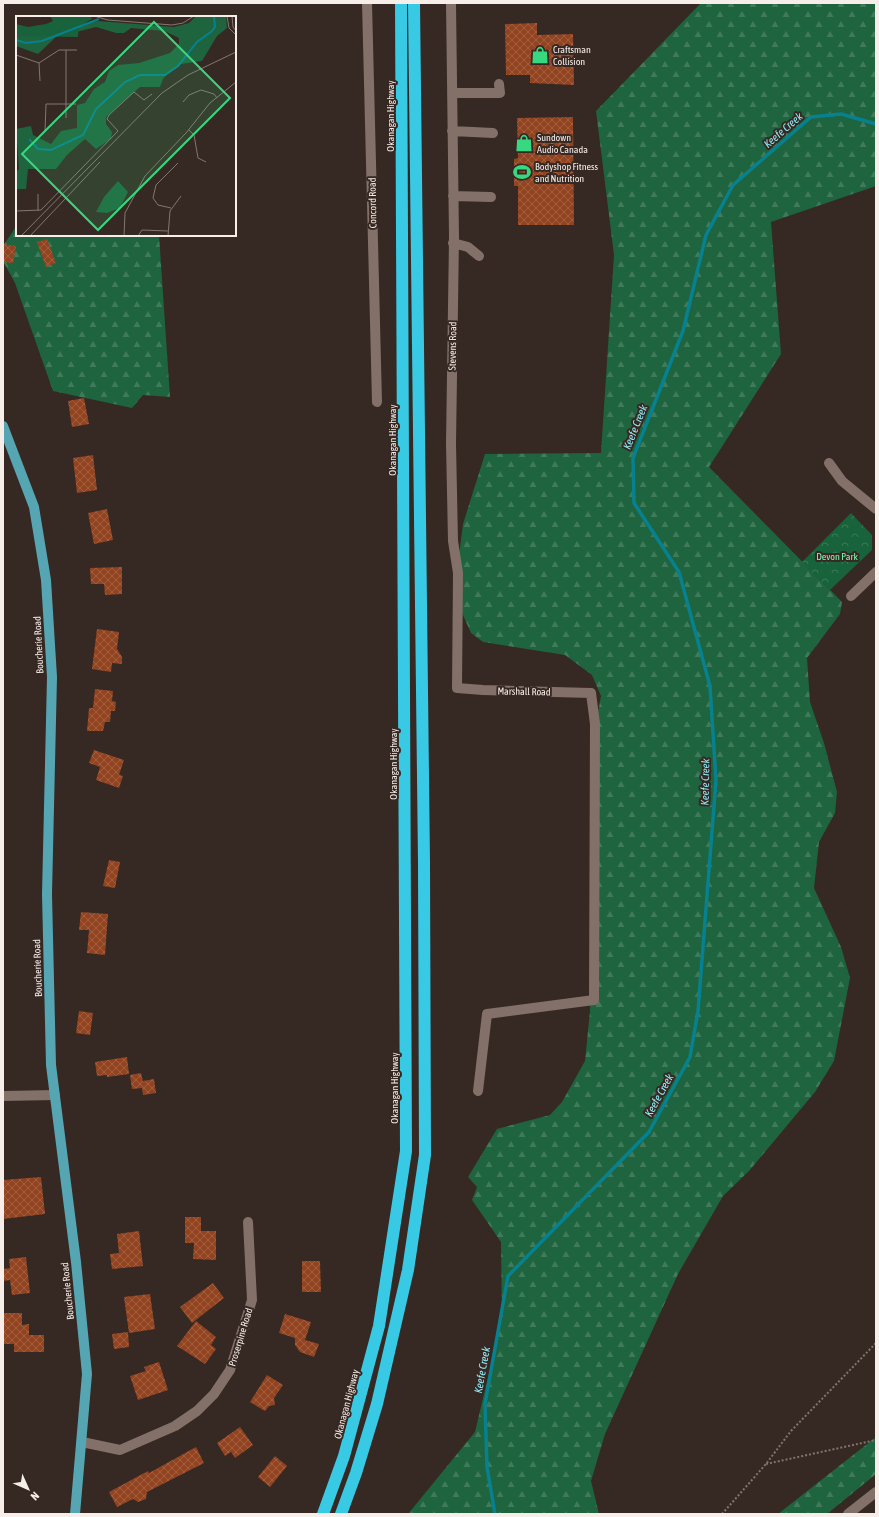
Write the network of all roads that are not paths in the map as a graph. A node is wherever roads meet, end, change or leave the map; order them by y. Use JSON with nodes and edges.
{"nodes":[{"id":1,"x":367,"y":3,"type":"edge"},
{"id":2,"x":401,"y":3,"type":"edge"},
{"id":3,"x":414,"y":3,"type":"edge"},
{"id":4,"x":451,"y":3,"type":"edge"},
{"id":5,"x":499,"y":84,"type":"dead end"},
{"id":6,"x":452,"y":93,"type":"junction"},
{"id":7,"x":452,"y":131,"type":"junction"},
{"id":8,"x":492,"y":133,"type":"dead end"},
{"id":9,"x":453,"y":196,"type":"junction"},
{"id":10,"x":491,"y":197,"type":"dead end"},
{"id":11,"x":454,"y":243,"type":"junction"},
{"id":12,"x":479,"y":256,"type":"dead end"},
{"id":13,"x":377,"y":402,"type":"dead end"},
{"id":14,"x":3,"y":426,"type":"edge"},
{"id":15,"x":829,"y":462,"type":"dead end"},
{"id":16,"x":876,"y":509,"type":"edge"},
{"id":17,"x":876,"y":572,"type":"edge"},
{"id":18,"x":851,"y":596,"type":"dead end"},
{"id":19,"x":457,"y":688,"type":"joint"},
{"id":20,"x":478,"y":1090,"type":"dead end"},
{"id":21,"x":55,"y":1095,"type":"junction"},
{"id":22,"x":3,"y":1096,"type":"edge"},
{"id":23,"x":248,"y":1222,"type":"dead end"},
{"id":24,"x":82,"y":1442,"type":"junction"},
{"id":25,"x":876,"y":1492,"type":"edge"},
{"id":26,"x":75,"y":1514,"type":"edge"},
{"id":27,"x":323,"y":1514,"type":"edge"},
{"id":28,"x":341,"y":1514,"type":"edge"},
{"id":29,"x":848,"y":1514,"type":"edge"}],
"edges":[{"from":1,"to":13,"type":"street","name":"Concord Road"},
{"from":2,"to":27,"type":"highway","name":"Okanagan Highway"},
{"from":3,"to":28,"type":"highway"},
{"from":4,"to":6,"type":"street","name":"Stevens Road"},
{"from":5,"to":6,"type":"street"},
{"from":6,"to":7,"type":"street","name":"Stevens Road"},
{"from":7,"to":8,"type":"street"},
{"from":7,"to":9,"type":"street","name":"Stevens Road"},
{"from":9,"to":10,"type":"street"},
{"from":9,"to":11,"type":"street","name":"Stevens Road"},
{"from":11,"to":12,"type":"street"},
{"from":11,"to":19,"type":"street","name":"Stevens Road"},
{"from":14,"to":21,"type":"main road","name":"Boucherie Road"},
{"from":15,"to":16,"type":"street"},
{"from":17,"to":18,"type":"street"},
{"from":19,"to":20,"type":"street","name":"Marshall Road"},
{"from":21,"to":22,"type":"street"},
{"from":21,"to":24,"type":"main road","name":"Boucherie Road"},
{"from":23,"to":24,"type":"street","name":"Proserpine Road"},
{"from":24,"to":26,"type":"main road","name":"Boucherie Road"},
{"from":25,"to":29,"type":"street"}]}
